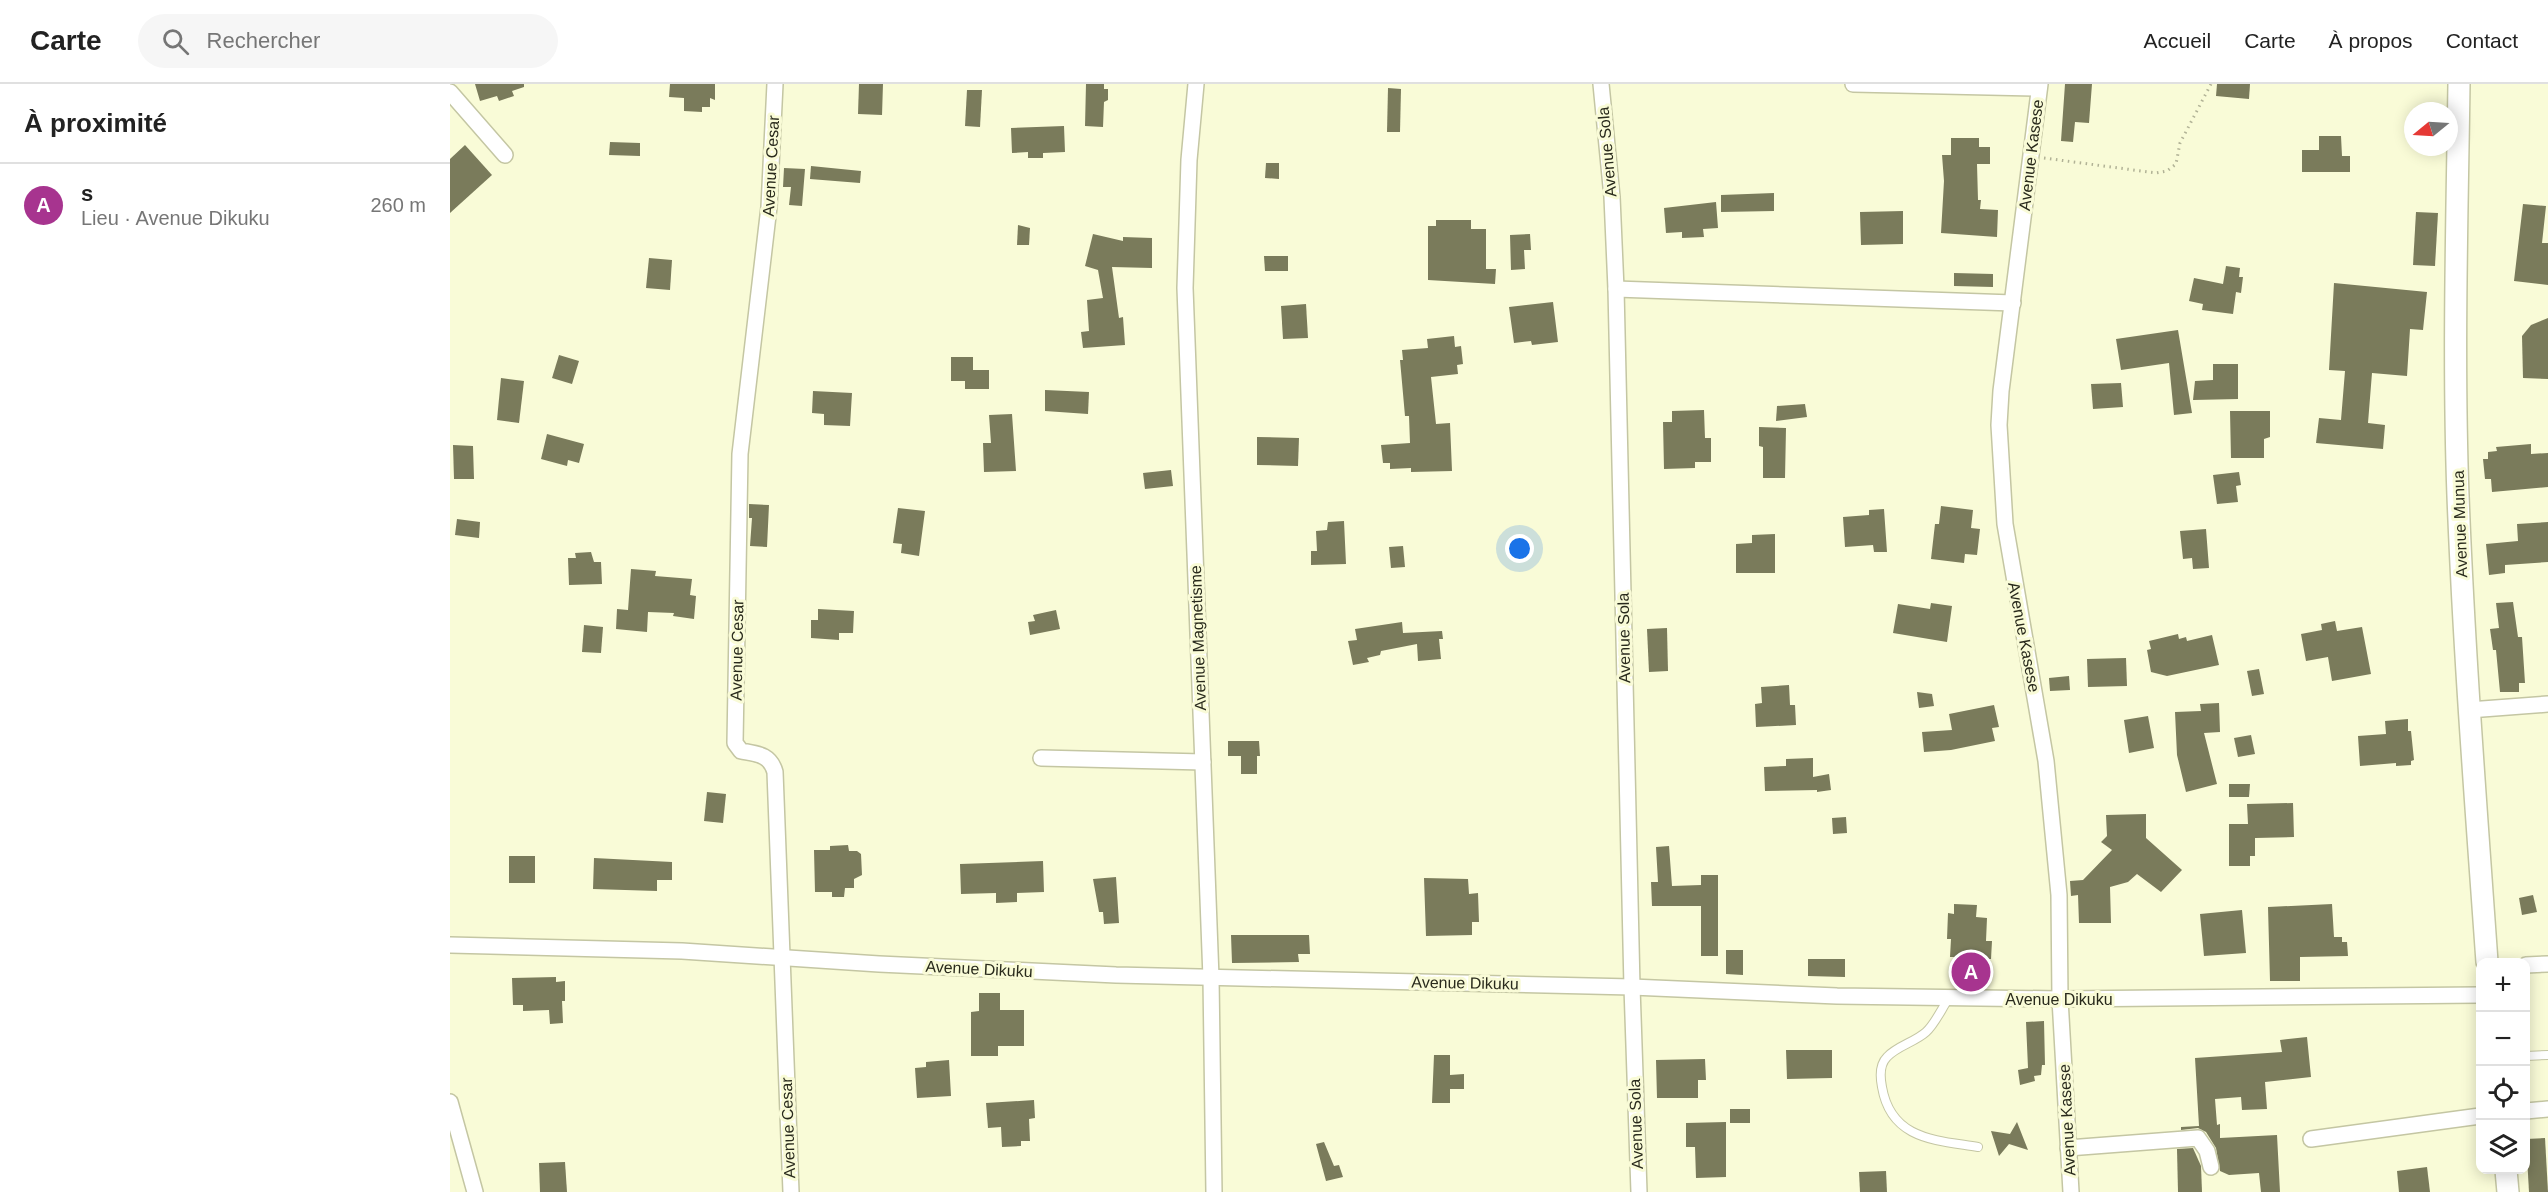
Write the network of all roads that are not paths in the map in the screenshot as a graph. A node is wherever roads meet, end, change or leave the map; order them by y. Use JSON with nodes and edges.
{"nodes":[{"id":1,"x":775,"y":84,"type":"edge"},
{"id":2,"x":1196,"y":84,"type":"edge"},
{"id":3,"x":1601,"y":84,"type":"edge"},
{"id":4,"x":1853,"y":84,"type":"edge"},
{"id":5,"x":2459,"y":84,"type":"edge"},
{"id":6,"x":2040,"y":86,"type":"edge"},
{"id":7,"x":450,"y":93,"type":"edge"},
{"id":8,"x":505,"y":155,"type":"dead end"},
{"id":9,"x":1616,"y":289,"type":"junction"},
{"id":10,"x":2013,"y":303,"type":"junction"},
{"id":11,"x":2548,"y":704,"type":"edge"},
{"id":12,"x":2469,"y":710,"type":"junction"},
{"id":13,"x":1041,"y":759,"type":"dead end"},
{"id":14,"x":1203,"y":762,"type":"junction"},
{"id":15,"x":450,"y":945,"type":"edge"},
{"id":16,"x":782,"y":956,"type":"junction"},
{"id":17,"x":2487,"y":958,"type":"edge"},
{"id":18,"x":2548,"y":964,"type":"edge"},
{"id":19,"x":2530,"y":965,"type":"edge"},
{"id":20,"x":1211,"y":978,"type":"junction"},
{"id":21,"x":1632,"y":987,"type":"junction"},
{"id":22,"x":2476,"y":995,"type":"edge"},
{"id":23,"x":1950,"y":998,"type":"junction"},
{"id":24,"x":2060,"y":999,"type":"junction"},
{"id":25,"x":2548,"y":1055,"type":"edge"},
{"id":26,"x":2530,"y":1056,"type":"edge"},
{"id":27,"x":450,"y":1102,"type":"edge"},
{"id":28,"x":2548,"y":1109,"type":"edge"},
{"id":29,"x":2530,"y":1111,"type":"edge"},
{"id":30,"x":2476,"y":1117,"type":"edge"},
{"id":31,"x":2311,"y":1139,"type":"dead end"},
{"id":32,"x":1978,"y":1147,"type":"dead end"},
{"id":33,"x":2068,"y":1148,"type":"junction"},
{"id":34,"x":2211,"y":1167,"type":"dead end"},
{"id":35,"x":2506,"y":1174,"type":"edge"},
{"id":36,"x":475,"y":1192,"type":"edge"},
{"id":37,"x":791,"y":1192,"type":"edge"},
{"id":38,"x":1214,"y":1192,"type":"edge"},
{"id":39,"x":1639,"y":1192,"type":"edge"},
{"id":40,"x":2071,"y":1192,"type":"edge"},
{"id":41,"x":2508,"y":1192,"type":"edge"}],
"edges":[{"from":1,"to":16,"type":"street","name":"Avenue Cesar"},
{"from":2,"to":14,"type":"street","name":"Avenue Magnetisme"},
{"from":3,"to":9,"type":"street","name":"Avenue Sola"},
{"from":4,"to":6,"type":"street"},
{"from":5,"to":12,"type":"main road","name":"Avenue Munua"},
{"from":6,"to":10,"type":"street","name":"Avenue Kasese"},
{"from":7,"to":8,"type":"street"},
{"from":9,"to":10,"type":"street"},
{"from":9,"to":21,"type":"street","name":"Avenue Sola"},
{"from":10,"to":24,"type":"street","name":"Avenue Kasese"},
{"from":11,"to":12,"type":"street"},
{"from":12,"to":17,"type":"main road","name":"Avenue Munua"},
{"from":13,"to":14,"type":"street"},
{"from":14,"to":20,"type":"street","name":"Avenue Magnetisme"},
{"from":15,"to":16,"type":"street","name":"Avenue Dikuku"},
{"from":16,"to":20,"type":"street","name":"Avenue Dikuku"},
{"from":16,"to":37,"type":"street","name":"Avenue Cesar"},
{"from":18,"to":19,"type":"street"},
{"from":20,"to":21,"type":"street","name":"Avenue Dikuku"},
{"from":20,"to":38,"type":"street","name":"Avenue Magnetisme"},
{"from":21,"to":23,"type":"street","name":"Avenue Dikuku"},
{"from":21,"to":39,"type":"street","name":"Avenue Sola"},
{"from":22,"to":24,"type":"street","name":"Avenue Dikuku"},
{"from":23,"to":24,"type":"street","name":"Avenue Dikuku"},
{"from":23,"to":32,"type":"lane"},
{"from":24,"to":33,"type":"street","name":"Avenue Kasese"},
{"from":25,"to":26,"type":"lane"},
{"from":27,"to":36,"type":"street"},
{"from":28,"to":29,"type":"street"},
{"from":30,"to":31,"type":"street"},
{"from":33,"to":34,"type":"street"},
{"from":33,"to":40,"type":"street","name":"Avenue Kasese"},
{"from":35,"to":41,"type":"main road"}]}
